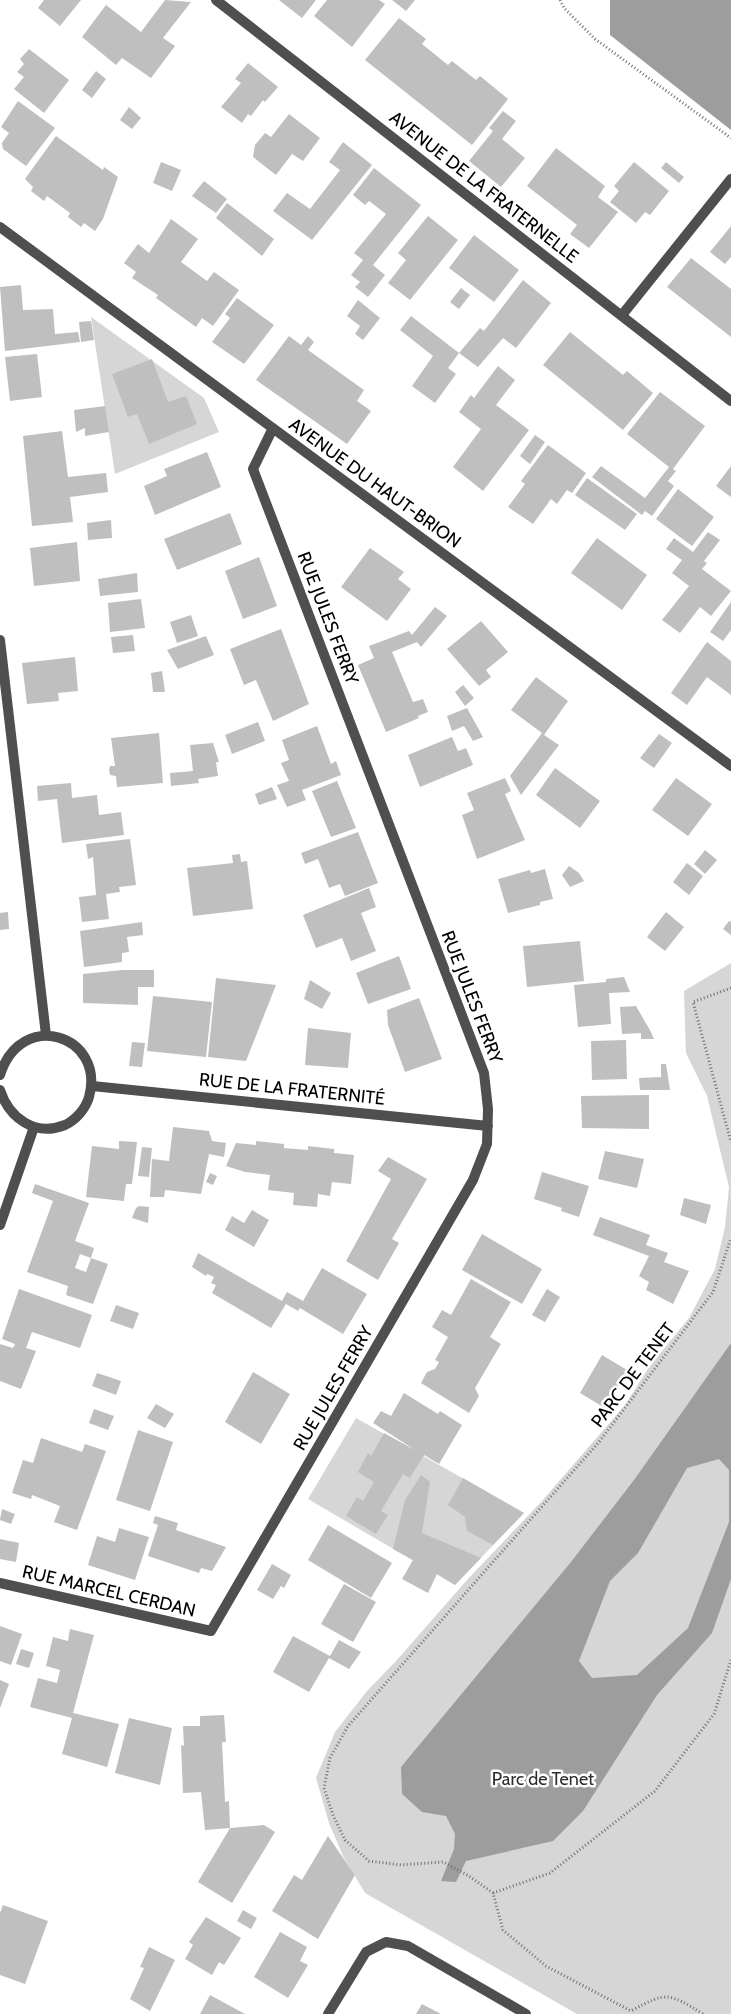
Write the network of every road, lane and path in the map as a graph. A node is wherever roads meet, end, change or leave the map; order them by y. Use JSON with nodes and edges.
{"nodes":[{"id":1,"x":216,"y":0,"type":"edge"},
{"id":2,"x":560,"y":0,"type":"edge"},
{"id":3,"x":731,"y":138,"type":"edge"},
{"id":4,"x":731,"y":180,"type":"edge"},
{"id":5,"x":0,"y":227,"type":"edge"},
{"id":6,"x":622,"y":315,"type":"junction"},
{"id":7,"x":731,"y":401,"type":"edge"},
{"id":8,"x":273,"y":428,"type":"junction"},
{"id":9,"x":0,"y":640,"type":"edge"},
{"id":10,"x":731,"y":766,"type":"edge"},
{"id":11,"x":731,"y":988,"type":"edge"},
{"id":12,"x":46,"y":1036,"type":"junction"},
{"id":13,"x":0,"y":1075,"type":"edge"},
{"id":14,"x":92,"y":1086,"type":"junction"},
{"id":15,"x":0,"y":1090,"type":"edge"},
{"id":16,"x":488,"y":1126,"type":"junction"},
{"id":17,"x":34,"y":1127,"type":"junction"},
{"id":18,"x":731,"y":1142,"type":"edge"},
{"id":19,"x":0,"y":1225,"type":"edge"},
{"id":20,"x":731,"y":1238,"type":"edge"},
{"id":21,"x":0,"y":1583,"type":"edge"},
{"id":22,"x":211,"y":1631,"type":"joint"},
{"id":23,"x":731,"y":1660,"type":"edge"},
{"id":24,"x":493,"y":1893,"type":"junction"},
{"id":25,"x":630,"y":2012,"type":"edge"},
{"id":26,"x":328,"y":2014,"type":"edge"},
{"id":27,"x":526,"y":2014,"type":"edge"},
{"id":28,"x":703,"y":2014,"type":"edge"}],
"edges":[{"from":1,"to":6,"type":"street","name":"AVENUE DE LA FRATERNELLE"},
{"from":2,"to":3,"type":"path"},
{"from":4,"to":6,"type":"street"},
{"from":5,"to":8,"type":"street","name":"AVENUE DU HAUT-BRION"},
{"from":6,"to":7,"type":"street","name":"AVENUE DE LA FRATERNELLE"},
{"from":8,"to":10,"type":"street","name":"AVENUE DU HAUT-BRION"},
{"from":8,"to":16,"type":"street","name":"RUE JULES FERRY"},
{"from":9,"to":12,"type":"street"},
{"from":11,"to":18,"type":"path"},
{"from":12,"to":13,"type":"street"},
{"from":12,"to":14,"type":"street"},
{"from":14,"to":16,"type":"street","name":"RUE DE LA FRATERNITÉ"},
{"from":14,"to":17,"type":"street"},
{"from":15,"to":17,"type":"street"},
{"from":16,"to":22,"type":"street","name":"RUE JULES FERRY"},
{"from":17,"to":19,"type":"street"},
{"from":20,"to":24,"type":"path","name":"PARC DE TENET"},
{"from":21,"to":22,"type":"street","name":"RUE MARCEL CERDAN"},
{"from":23,"to":24,"type":"path"},
{"from":24,"to":25,"type":"path"},
{"from":25,"to":28,"type":"path"},
{"from":26,"to":27,"type":"street"}]}
